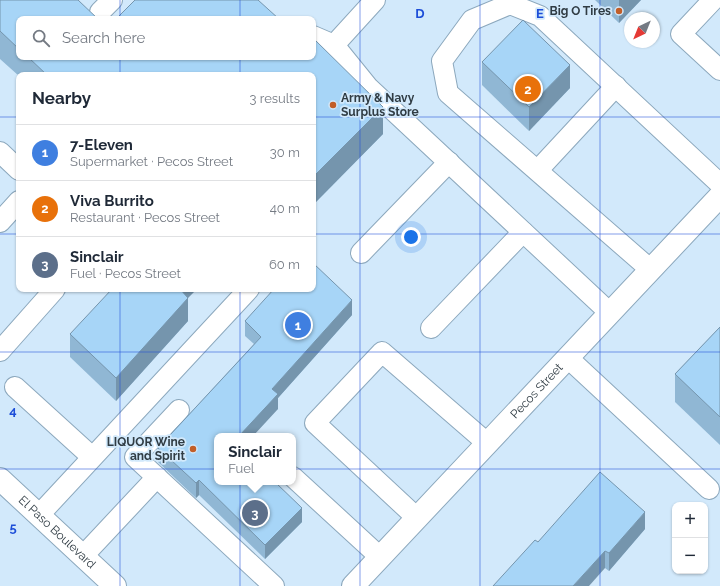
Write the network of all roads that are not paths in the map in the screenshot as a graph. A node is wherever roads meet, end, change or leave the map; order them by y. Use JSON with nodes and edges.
{"nodes":[{"id":1,"x":375,"y":0,"type":"edge"},
{"id":2,"x":713,"y":0,"type":"edge"},
{"id":3,"x":316,"y":37,"type":"edge"},
{"id":4,"x":334,"y":45,"type":"junction"},
{"id":5,"x":720,"y":70,"type":"edge"},
{"id":6,"x":616,"y":86,"type":"junction"},
{"id":7,"x":0,"y":152,"type":"edge"},
{"id":8,"x":449,"y":162,"type":"junction"},
{"id":9,"x":16,"y":167,"type":"edge"},
{"id":10,"x":538,"y":170,"type":"junction"},
{"id":11,"x":720,"y":184,"type":"edge"},
{"id":12,"x":720,"y":196,"type":"edge"},
{"id":13,"x":16,"y":204,"type":"edge"},
{"id":14,"x":0,"y":222,"type":"edge"},
{"id":15,"x":523,"y":232,"type":"junction"},
{"id":16,"x":361,"y":253,"type":"dead end"},
{"id":17,"x":651,"y":270,"type":"junction"},
{"id":18,"x":52,"y":292,"type":"edge"},
{"id":19,"x":246,"y":292,"type":"edge"},
{"id":20,"x":610,"y":313,"type":"junction"},
{"id":21,"x":431,"y":328,"type":"dead end"},
{"id":22,"x":0,"y":351,"type":"edge"},
{"id":23,"x":568,"y":358,"type":"junction"},
{"id":24,"x":16,"y":387,"type":"dead end"},
{"id":25,"x":178,"y":410,"type":"dead end"},
{"id":26,"x":487,"y":443,"type":"junction"},
{"id":27,"x":92,"y":457,"type":"junction"},
{"id":28,"x":157,"y":478,"type":"junction"},
{"id":29,"x":0,"y":479,"type":"edge"},
{"id":30,"x":296,"y":480,"type":"edge"},
{"id":31,"x":709,"y":489,"type":"dead end"},
{"id":32,"x":39,"y":515,"type":"junction"},
{"id":33,"x":417,"y":518,"type":"junction"},
{"id":34,"x":83,"y":556,"type":"junction"},
{"id":35,"x":380,"y":557,"type":"junction"},
{"id":36,"x":115,"y":586,"type":"edge"},
{"id":37,"x":274,"y":586,"type":"edge"},
{"id":38,"x":353,"y":586,"type":"edge"}],
"edges":[{"from":1,"to":4,"type":"lane"},
{"from":2,"to":5,"type":"lane"},
{"from":3,"to":4,"type":"lane"},
{"from":4,"to":8,"type":"lane"},
{"from":6,"to":10,"type":"lane"},
{"from":6,"to":10,"type":"lane"},
{"from":6,"to":11,"type":"lane"},
{"from":7,"to":9,"type":"lane"},
{"from":8,"to":15,"type":"lane"},
{"from":8,"to":16,"type":"lane"},
{"from":10,"to":17,"type":"lane"},
{"from":12,"to":17,"type":"main road","name":"Pecos Street"},
{"from":13,"to":14,"type":"lane"},
{"from":15,"to":20,"type":"lane"},
{"from":15,"to":21,"type":"lane"},
{"from":17,"to":20,"type":"main road","name":"Pecos Street"},
{"from":18,"to":22,"type":"lane"},
{"from":19,"to":27,"type":"lane"},
{"from":20,"to":23,"type":"main road","name":"Pecos Street"},
{"from":23,"to":26,"type":"main road","name":"Pecos Street"},
{"from":23,"to":31,"type":"lane"},
{"from":24,"to":27,"type":"lane"},
{"from":25,"to":28,"type":"lane"},
{"from":26,"to":33,"type":"main road","name":"Pecos Street"},
{"from":26,"to":33,"type":"lane"},
{"from":27,"to":32,"type":"lane"},
{"from":28,"to":34,"type":"lane"},
{"from":28,"to":37,"type":"lane"},
{"from":29,"to":32,"type":"main road","name":"El Paso Boulevard"},
{"from":30,"to":35,"type":"lane"},
{"from":32,"to":34,"type":"main road","name":"El Paso Boulevard"},
{"from":33,"to":35,"type":"main road","name":"Pecos Street"},
{"from":34,"to":36,"type":"main road","name":"El Paso Boulevard"},
{"from":35,"to":38,"type":"main road","name":"Pecos Street"}]}
